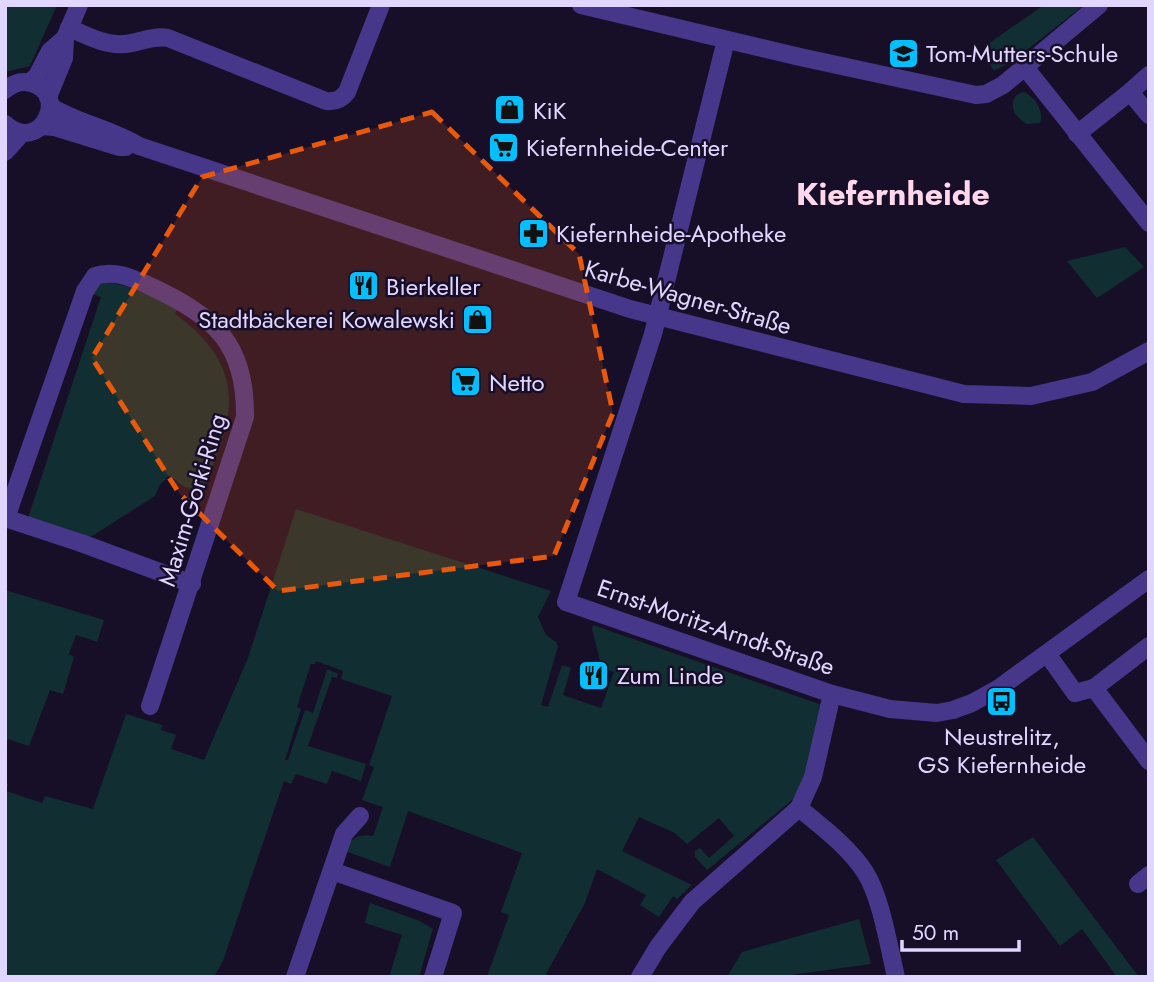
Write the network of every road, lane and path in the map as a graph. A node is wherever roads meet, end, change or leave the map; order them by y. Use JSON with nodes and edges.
{"nodes":[{"id":1,"x":79,"y":5,"type":"edge"},
{"id":2,"x":381,"y":5,"type":"edge"},
{"id":3,"x":581,"y":5,"type":"edge"},
{"id":4,"x":1099,"y":5,"type":"edge"},
{"id":5,"x":67,"y":33,"type":"junction"},
{"id":6,"x":726,"y":40,"type":"junction"},
{"id":7,"x":1024,"y":66,"type":"junction"},
{"id":8,"x":1149,"y":75,"type":"edge"},
{"id":9,"x":30,"y":82,"type":"junction"},
{"id":10,"x":5,"y":90,"type":"edge"},
{"id":11,"x":1130,"y":92,"type":"junction"},
{"id":12,"x":49,"y":101,"type":"junction"},
{"id":13,"x":1149,"y":115,"type":"edge"},
{"id":14,"x":5,"y":124,"type":"edge"},
{"id":15,"x":42,"y":126,"type":"junction"},
{"id":16,"x":22,"y":133,"type":"junction"},
{"id":17,"x":1077,"y":134,"type":"junction"},
{"id":18,"x":139,"y":146,"type":"junction"},
{"id":19,"x":5,"y":152,"type":"edge"},
{"id":20,"x":1149,"y":223,"type":"edge"},
{"id":21,"x":657,"y":316,"type":"junction"},
{"id":22,"x":1149,"y":351,"type":"edge"},
{"id":23,"x":5,"y":518,"type":"edge"},
{"id":24,"x":194,"y":578,"type":"junction"},
{"id":25,"x":1149,"y":579,"type":"edge"},
{"id":26,"x":1149,"y":646,"type":"edge"},
{"id":27,"x":1048,"y":655,"type":"junction"},
{"id":28,"x":1094,"y":688,"type":"junction"},
{"id":29,"x":832,"y":694,"type":"junction"},
{"id":30,"x":150,"y":706,"type":"dead end"},
{"id":31,"x":1149,"y":761,"type":"edge"},
{"id":32,"x":799,"y":808,"type":"junction"},
{"id":33,"x":360,"y":816,"type":"dead end"},
{"id":34,"x":332,"y":871,"type":"junction"},
{"id":35,"x":295,"y":977,"type":"edge"},
{"id":36,"x":433,"y":977,"type":"edge"},
{"id":37,"x":640,"y":977,"type":"edge"},
{"id":38,"x":896,"y":977,"type":"edge"}],
"edges":[{"from":1,"to":5,"type":"street"},
{"from":2,"to":5,"type":"street"},
{"from":3,"to":6,"type":"street"},
{"from":4,"to":7,"type":"street"},
{"from":5,"to":9,"type":"street"},
{"from":5,"to":12,"type":"street"},
{"from":6,"to":7,"type":"street"},
{"from":6,"to":21,"type":"street","name":"Ernst-Moritz-Arndt-Straße"},
{"from":7,"to":17,"type":"street"},
{"from":8,"to":11,"type":"street"},
{"from":9,"to":10,"type":"street"},
{"from":9,"to":12,"type":"street","name":"Karbe-Wagner-Straße"},
{"from":11,"to":13,"type":"street"},
{"from":11,"to":17,"type":"street"},
{"from":12,"to":15,"type":"street"},
{"from":12,"to":18,"type":"street","name":"Karbe-Wagner-Straße"},
{"from":14,"to":16,"type":"street"},
{"from":15,"to":16,"type":"street"},
{"from":15,"to":18,"type":"street","name":"Karbe-Wagner-Straße"},
{"from":16,"to":19,"type":"street"},
{"from":17,"to":20,"type":"street"},
{"from":18,"to":21,"type":"street","name":"Karbe-Wagner-Straße"},
{"from":21,"to":22,"type":"street","name":"Karbe-Wagner-Straße"},
{"from":21,"to":29,"type":"street","name":"Ernst-Moritz-Arndt-Straße"},
{"from":23,"to":24,"type":"street"},
{"from":23,"to":24,"type":"street","name":"Maxim-Gorki-Ring"},
{"from":24,"to":30,"type":"street","name":"Maxim-Gorki-Ring"},
{"from":25,"to":27,"type":"street","name":"Ernst-Moritz-Arndt-Straße"},
{"from":26,"to":28,"type":"street"},
{"from":27,"to":28,"type":"street"},
{"from":27,"to":29,"type":"street","name":"Ernst-Moritz-Arndt-Straße"},
{"from":28,"to":31,"type":"street"},
{"from":29,"to":32,"type":"street"},
{"from":32,"to":37,"type":"street"},
{"from":32,"to":38,"type":"street"},
{"from":33,"to":34,"type":"street"},
{"from":34,"to":35,"type":"street"},
{"from":34,"to":36,"type":"street"}]}
